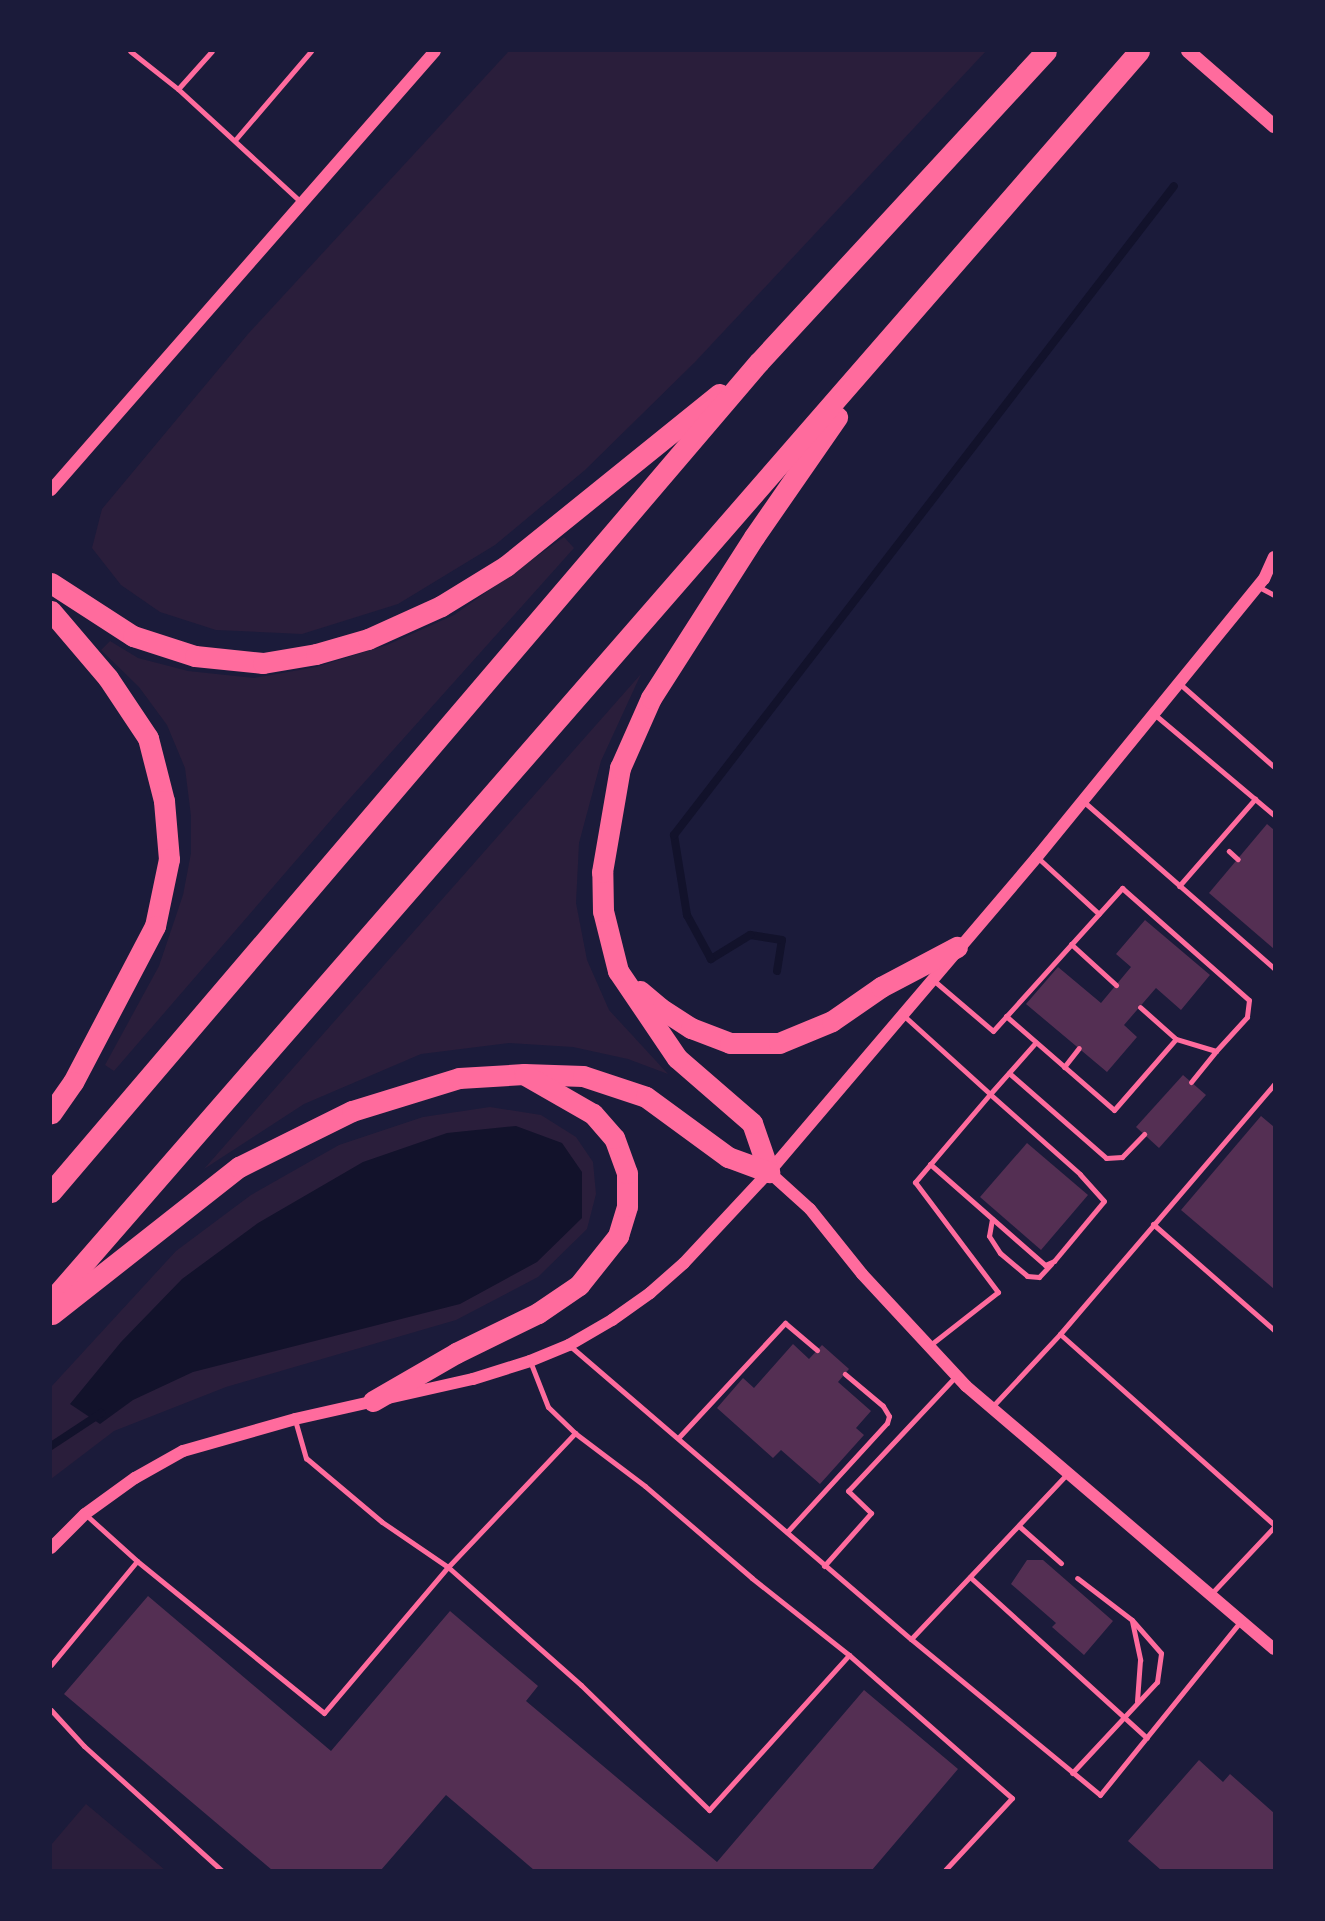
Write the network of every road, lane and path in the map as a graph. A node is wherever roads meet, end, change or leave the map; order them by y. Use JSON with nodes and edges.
{"nodes":[{"id":1,"x":130,"y":51,"type":"edge"},
{"id":2,"x":212,"y":51,"type":"edge"},
{"id":3,"x":311,"y":51,"type":"edge"},
{"id":4,"x":435,"y":51,"type":"edge"},
{"id":5,"x":1139,"y":51,"type":"edge"},
{"id":6,"x":1188,"y":51,"type":"edge"},
{"id":7,"x":1040,"y":58,"type":"edge"},
{"id":8,"x":178,"y":89,"type":"junction"},
{"id":9,"x":1274,"y":126,"type":"edge"},
{"id":10,"x":235,"y":140,"type":"junction"},
{"id":11,"x":302,"y":203,"type":"junction"},
{"id":12,"x":896,"y":332,"type":"junction"},
{"id":13,"x":759,"y":362,"type":"junction"},
{"id":14,"x":51,"y":490,"type":"edge"},
{"id":15,"x":1274,"y":556,"type":"edge"},
{"id":16,"x":1266,"y":579,"type":"edge"},
{"id":17,"x":51,"y":583,"type":"edge"},
{"id":18,"x":1274,"y":595,"type":"edge"},
{"id":19,"x":51,"y":611,"type":"edge"},
{"id":20,"x":1180,"y":684,"type":"junction"},
{"id":21,"x":1154,"y":714,"type":"junction"},
{"id":22,"x":1274,"y":767,"type":"edge"},
{"id":23,"x":1255,"y":799,"type":"junction"},
{"id":24,"x":1083,"y":800,"type":"junction"},
{"id":25,"x":1274,"y":815,"type":"edge"},
{"id":26,"x":1037,"y":857,"type":"junction"},
{"id":27,"x":1179,"y":886,"type":"junction"},
{"id":28,"x":1098,"y":914,"type":"junction"},
{"id":29,"x":1071,"y":944,"type":"junction"},
{"id":30,"x":957,"y":947,"type":"junction"},
{"id":31,"x":1274,"y":968,"type":"edge"},
{"id":32,"x":618,"y":971,"type":"junction"},
{"id":33,"x":931,"y":979,"type":"junction"},
{"id":34,"x":1116,"y":985,"type":"dead end"},
{"id":35,"x":1140,"y":1007,"type":"dead end"},
{"id":36,"x":902,"y":1015,"type":"junction"},
{"id":37,"x":1006,"y":1016,"type":"junction"},
{"id":38,"x":1176,"y":1039,"type":"junction"},
{"id":39,"x":1036,"y":1042,"type":"junction"},
{"id":40,"x":1079,"y":1048,"type":"dead end"},
{"id":41,"x":1216,"y":1051,"type":"junction"},
{"id":42,"x":1064,"y":1067,"type":"junction"},
{"id":43,"x":1009,"y":1073,"type":"junction"},
{"id":44,"x":524,"y":1074,"type":"junction"},
{"id":45,"x":1191,"y":1082,"type":"dead end"},
{"id":46,"x":1274,"y":1084,"type":"edge"},
{"id":47,"x":990,"y":1094,"type":"junction"},
{"id":48,"x":51,"y":1113,"type":"edge"},
{"id":49,"x":1144,"y":1134,"type":"dead end"},
{"id":50,"x":930,"y":1164,"type":"junction"},
{"id":51,"x":769,"y":1172,"type":"junction"},
{"id":52,"x":51,"y":1192,"type":"edge"},
{"id":53,"x":992,"y":1219,"type":"junction"},
{"id":54,"x":1153,"y":1224,"type":"junction"},
{"id":55,"x":1054,"y":1261,"type":"junction"},
{"id":56,"x":51,"y":1301,"type":"edge"},
{"id":57,"x":51,"y":1315,"type":"edge"},
{"id":58,"x":1274,"y":1330,"type":"edge"},
{"id":59,"x":1060,"y":1334,"type":"junction"},
{"id":60,"x":569,"y":1345,"type":"junction"},
{"id":61,"x":929,"y":1346,"type":"junction"},
{"id":62,"x":817,"y":1350,"type":"dead end"},
{"id":63,"x":530,"y":1362,"type":"junction"},
{"id":64,"x":845,"y":1374,"type":"dead end"},
{"id":65,"x":956,"y":1376,"type":"junction"},
{"id":66,"x":373,"y":1401,"type":"junction"},
{"id":67,"x":991,"y":1408,"type":"junction"},
{"id":68,"x":295,"y":1419,"type":"junction"},
{"id":69,"x":575,"y":1433,"type":"junction"},
{"id":70,"x":679,"y":1437,"type":"junction"},
{"id":71,"x":1069,"y":1473,"type":"junction"},
{"id":72,"x":85,"y":1514,"type":"junction"},
{"id":73,"x":1020,"y":1526,"type":"junction"},
{"id":74,"x":1274,"y":1526,"type":"edge"},
{"id":75,"x":787,"y":1532,"type":"junction"},
{"id":76,"x":51,"y":1548,"type":"edge"},
{"id":77,"x":136,"y":1561,"type":"junction"},
{"id":78,"x":1061,"y":1563,"type":"dead end"},
{"id":79,"x":824,"y":1566,"type":"junction"},
{"id":80,"x":448,"y":1567,"type":"junction"},
{"id":81,"x":970,"y":1577,"type":"junction"},
{"id":82,"x":1077,"y":1578,"type":"dead end"},
{"id":83,"x":1211,"y":1594,"type":"junction"},
{"id":84,"x":1132,"y":1620,"type":"junction"},
{"id":85,"x":1241,"y":1620,"type":"junction"},
{"id":86,"x":911,"y":1639,"type":"junction"},
{"id":87,"x":1274,"y":1649,"type":"edge"},
{"id":88,"x":849,"y":1655,"type":"junction"},
{"id":89,"x":51,"y":1665,"type":"edge"},
{"id":90,"x":1137,"y":1701,"type":"junction"},
{"id":91,"x":51,"y":1710,"type":"edge"},
{"id":92,"x":1123,"y":1716,"type":"junction"},
{"id":93,"x":1147,"y":1738,"type":"junction"},
{"id":94,"x":1072,"y":1773,"type":"junction"},
{"id":95,"x":221,"y":1870,"type":"edge"},
{"id":96,"x":945,"y":1870,"type":"edge"}],
"edges":[{"from":1,"to":8,"type":"lane"},
{"from":2,"to":8,"type":"lane"},
{"from":3,"to":10,"type":"lane"},
{"from":4,"to":11,"type":"street"},
{"from":5,"to":12,"type":"highway"},
{"from":6,"to":9,"type":"main road"},
{"from":7,"to":13,"type":"highway"},
{"from":8,"to":10,"type":"lane"},
{"from":10,"to":11,"type":"lane"},
{"from":11,"to":14,"type":"street"},
{"from":12,"to":32,"type":"highway"},
{"from":12,"to":56,"type":"highway"},
{"from":13,"to":17,"type":"highway"},
{"from":13,"to":52,"type":"highway"},
{"from":15,"to":16,"type":"street"},
{"from":16,"to":18,"type":"lane"},
{"from":16,"to":20,"type":"street"},
{"from":19,"to":48,"type":"highway"},
{"from":20,"to":21,"type":"street"},
{"from":20,"to":22,"type":"lane"},
{"from":21,"to":23,"type":"lane"},
{"from":21,"to":24,"type":"street"},
{"from":23,"to":25,"type":"lane"},
{"from":23,"to":27,"type":"lane"},
{"from":24,"to":26,"type":"street"},
{"from":24,"to":27,"type":"lane"},
{"from":26,"to":28,"type":"lane"},
{"from":26,"to":30,"type":"street"},
{"from":27,"to":31,"type":"lane"},
{"from":28,"to":29,"type":"lane"},
{"from":28,"to":41,"type":"lane"},
{"from":29,"to":34,"type":"lane"},
{"from":29,"to":37,"type":"lane"},
{"from":30,"to":32,"type":"highway"},
{"from":30,"to":33,"type":"street"},
{"from":32,"to":51,"type":"highway"},
{"from":33,"to":36,"type":"street"},
{"from":33,"to":37,"type":"lane"},
{"from":35,"to":38,"type":"lane"},
{"from":36,"to":47,"type":"lane"},
{"from":36,"to":51,"type":"street"},
{"from":37,"to":39,"type":"lane"},
{"from":38,"to":41,"type":"lane"},
{"from":38,"to":42,"type":"lane"},
{"from":39,"to":42,"type":"lane"},
{"from":39,"to":43,"type":"lane"},
{"from":40,"to":42,"type":"lane"},
{"from":41,"to":45,"type":"lane"},
{"from":43,"to":47,"type":"lane"},
{"from":43,"to":49,"type":"lane"},
{"from":44,"to":51,"type":"highway"},
{"from":44,"to":57,"type":"highway"},
{"from":44,"to":66,"type":"highway"},
{"from":46,"to":54,"type":"lane"},
{"from":47,"to":50,"type":"lane"},
{"from":47,"to":55,"type":"lane"},
{"from":50,"to":53,"type":"lane"},
{"from":50,"to":61,"type":"lane"},
{"from":51,"to":60,"type":"street"},
{"from":51,"to":61,"type":"street"},
{"from":53,"to":55,"type":"lane"},
{"from":53,"to":55,"type":"lane"},
{"from":54,"to":58,"type":"lane"},
{"from":54,"to":59,"type":"lane"},
{"from":59,"to":67,"type":"lane"},
{"from":59,"to":74,"type":"lane"},
{"from":60,"to":63,"type":"street"},
{"from":60,"to":70,"type":"lane"},
{"from":61,"to":65,"type":"street"},
{"from":62,"to":70,"type":"lane"},
{"from":63,"to":66,"type":"street"},
{"from":63,"to":69,"type":"lane"},
{"from":64,"to":75,"type":"lane"},
{"from":65,"to":67,"type":"street"},
{"from":65,"to":79,"type":"lane"},
{"from":66,"to":68,"type":"street"},
{"from":67,"to":71,"type":"street"},
{"from":68,"to":72,"type":"street"},
{"from":68,"to":80,"type":"lane"},
{"from":69,"to":80,"type":"lane"},
{"from":69,"to":88,"type":"lane"},
{"from":70,"to":75,"type":"lane"},
{"from":71,"to":73,"type":"lane"},
{"from":71,"to":83,"type":"street"},
{"from":72,"to":76,"type":"street"},
{"from":72,"to":77,"type":"lane"},
{"from":73,"to":78,"type":"lane"},
{"from":73,"to":81,"type":"lane"},
{"from":74,"to":83,"type":"lane"},
{"from":75,"to":79,"type":"lane"},
{"from":77,"to":80,"type":"lane"},
{"from":77,"to":89,"type":"lane"},
{"from":79,"to":86,"type":"lane"},
{"from":80,"to":88,"type":"lane"},
{"from":81,"to":86,"type":"lane"},
{"from":81,"to":92,"type":"lane"},
{"from":82,"to":84,"type":"lane"},
{"from":83,"to":85,"type":"street"},
{"from":84,"to":90,"type":"lane"},
{"from":84,"to":90,"type":"lane"},
{"from":85,"to":87,"type":"street"},
{"from":85,"to":93,"type":"lane"},
{"from":86,"to":94,"type":"lane"},
{"from":88,"to":96,"type":"lane"},
{"from":90,"to":92,"type":"lane"},
{"from":91,"to":95,"type":"lane"},
{"from":92,"to":93,"type":"lane"},
{"from":92,"to":94,"type":"lane"},
{"from":93,"to":94,"type":"lane"}]}
